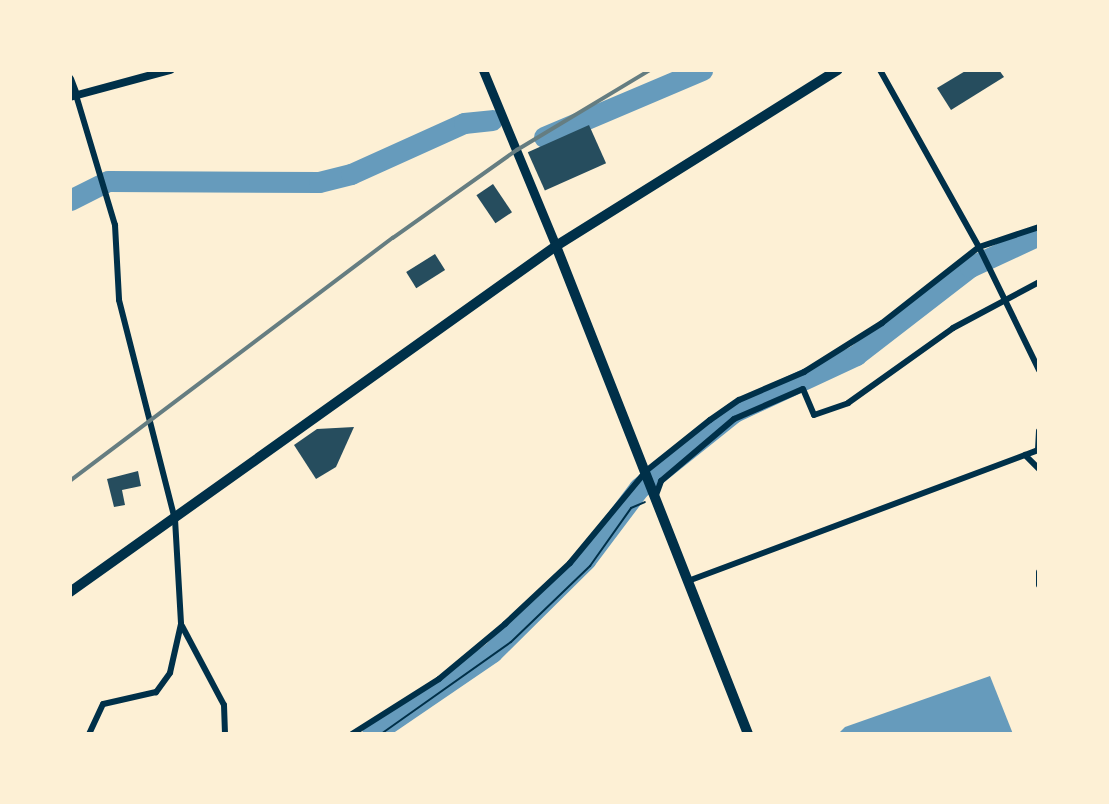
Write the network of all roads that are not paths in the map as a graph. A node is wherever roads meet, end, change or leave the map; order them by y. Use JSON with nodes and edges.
{"nodes":[{"id":1,"x":170,"y":70,"type":"edge"},
{"id":2,"x":483,"y":70,"type":"edge"},
{"id":3,"x":838,"y":70,"type":"edge"},
{"id":4,"x":880,"y":70,"type":"edge"},
{"id":5,"x":70,"y":79,"type":"edge"},
{"id":6,"x":73,"y":96,"type":"edge"},
{"id":7,"x":1039,"y":226,"type":"edge"},
{"id":8,"x":556,"y":246,"type":"junction"},
{"id":9,"x":979,"y":247,"type":"junction"},
{"id":10,"x":1039,"y":282,"type":"edge"},
{"id":11,"x":1003,"y":299,"type":"junction"},
{"id":12,"x":1039,"y":370,"type":"edge"},
{"id":13,"x":1039,"y":430,"type":"edge"},
{"id":14,"x":1039,"y":450,"type":"edge"},
{"id":15,"x":1026,"y":455,"type":"junction"},
{"id":16,"x":1039,"y":469,"type":"edge"},
{"id":17,"x":646,"y":471,"type":"junction"},
{"id":18,"x":654,"y":494,"type":"junction"},
{"id":19,"x":175,"y":519,"type":"junction"},
{"id":20,"x":1039,"y":572,"type":"edge"},
{"id":21,"x":688,"y":581,"type":"junction"},
{"id":22,"x":1039,"y":585,"type":"edge"},
{"id":23,"x":70,"y":592,"type":"edge"},
{"id":24,"x":181,"y":625,"type":"junction"},
{"id":25,"x":89,"y":734,"type":"edge"},
{"id":26,"x":225,"y":734,"type":"edge"},
{"id":27,"x":352,"y":734,"type":"edge"},
{"id":28,"x":748,"y":734,"type":"edge"}],
"edges":[{"from":1,"to":6,"type":"street"},
{"from":2,"to":8,"type":"main road"},
{"from":3,"to":8,"type":"main road"},
{"from":4,"to":9,"type":"street"},
{"from":5,"to":6,"type":"street"},
{"from":6,"to":19,"type":"street"},
{"from":7,"to":9,"type":"street"},
{"from":8,"to":17,"type":"main road"},
{"from":8,"to":19,"type":"main road"},
{"from":9,"to":11,"type":"street"},
{"from":9,"to":17,"type":"street"},
{"from":10,"to":11,"type":"street"},
{"from":11,"to":12,"type":"street"},
{"from":11,"to":18,"type":"street"},
{"from":13,"to":14,"type":"street"},
{"from":14,"to":15,"type":"street"},
{"from":15,"to":16,"type":"street"},
{"from":15,"to":21,"type":"street"},
{"from":17,"to":18,"type":"main road"},
{"from":17,"to":27,"type":"street"},
{"from":18,"to":21,"type":"main road"},
{"from":19,"to":23,"type":"main road"},
{"from":19,"to":24,"type":"street"},
{"from":20,"to":22,"type":"street"},
{"from":21,"to":28,"type":"main road"},
{"from":24,"to":25,"type":"street"},
{"from":24,"to":26,"type":"street"}]}
